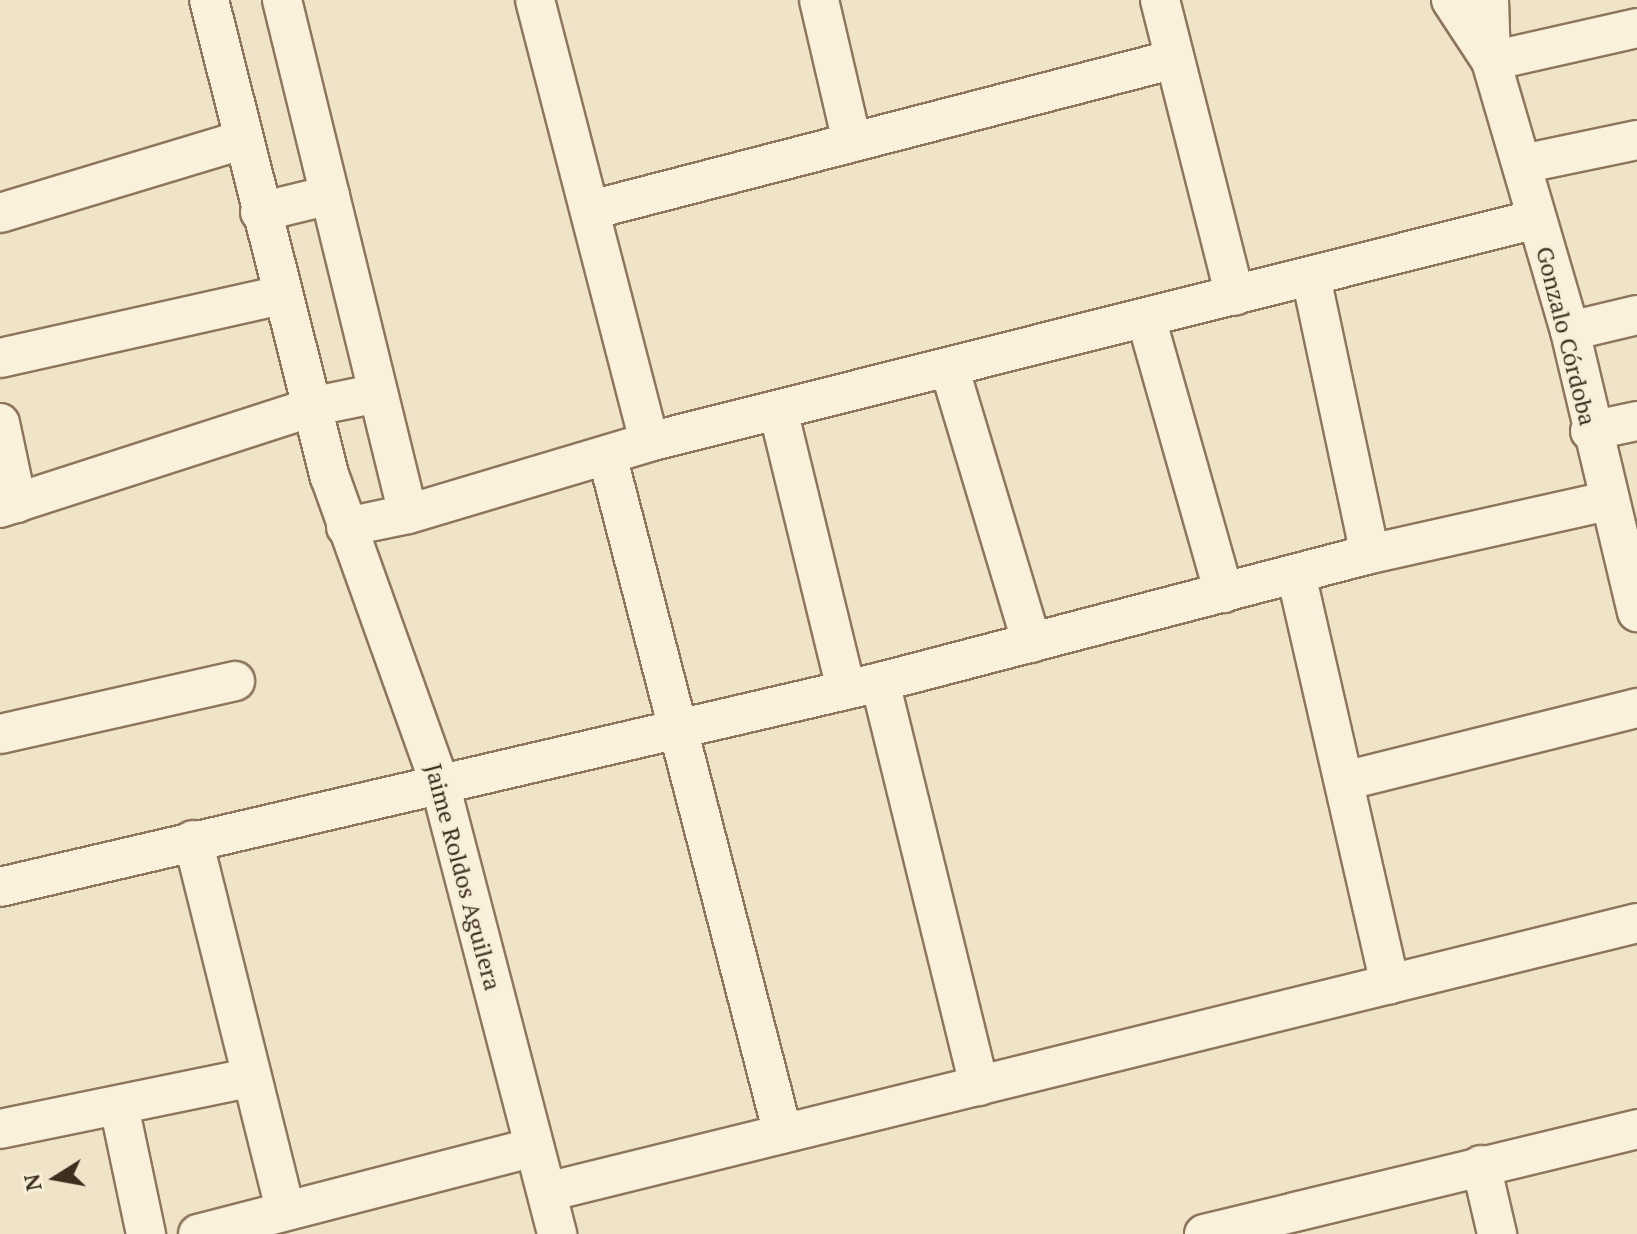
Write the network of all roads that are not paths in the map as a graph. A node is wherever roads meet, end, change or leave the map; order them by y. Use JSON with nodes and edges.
{"nodes":[{"id":1,"x":209,"y":0,"type":"edge"},
{"id":2,"x":282,"y":0,"type":"edge"},
{"id":3,"x":535,"y":0,"type":"edge"},
{"id":4,"x":819,"y":0,"type":"edge"},
{"id":5,"x":1160,"y":0,"type":"edge"},
{"id":6,"x":1451,"y":0,"type":"edge"},
{"id":7,"x":1489,"y":0,"type":"edge"},
{"id":8,"x":1637,"y":28,"type":"edge"},
{"id":9,"x":1175,"y":59,"type":"junction"},
{"id":10,"x":1491,"y":61,"type":"junction"},
{"id":11,"x":242,"y":140,"type":"junction"},
{"id":12,"x":1637,"y":140,"type":"edge"},
{"id":13,"x":852,"y":142,"type":"junction"},
{"id":14,"x":1522,"y":164,"type":"junction"},
{"id":15,"x":330,"y":195,"type":"junction"},
{"id":16,"x":591,"y":210,"type":"junction"},
{"id":17,"x":260,"y":212,"type":"junction"},
{"id":18,"x":0,"y":213,"type":"edge"},
{"id":19,"x":1536,"y":219,"type":"junction"},
{"id":20,"x":1311,"y":277,"type":"junction"},
{"id":21,"x":282,"y":295,"type":"junction"},
{"id":22,"x":1235,"y":296,"type":"junction"},
{"id":23,"x":1637,"y":315,"type":"edge"},
{"id":24,"x":1146,"y":318,"type":"junction"},
{"id":25,"x":1570,"y":331,"type":"junction"},
{"id":26,"x":0,"y":358,"type":"edge"},
{"id":27,"x":949,"y":367,"type":"junction"},
{"id":28,"x":378,"y":393,"type":"junction"},
{"id":29,"x":315,"y":406,"type":"junction"},
{"id":30,"x":778,"y":410,"type":"junction"},
{"id":31,"x":1637,"y":421,"type":"edge"},
{"id":32,"x":0,"y":423,"type":"edge"},
{"id":33,"x":1590,"y":431,"type":"junction"},
{"id":34,"x":649,"y":442,"type":"junction"},
{"id":35,"x":607,"y":455,"type":"junction"},
{"id":36,"x":1608,"y":501,"type":"junction"},
{"id":37,"x":9,"y":505,"type":"edge"},
{"id":38,"x":408,"y":514,"type":"junction"},
{"id":39,"x":346,"y":527,"type":"junction"},
{"id":40,"x":1370,"y":554,"type":"junction"},
{"id":41,"x":1296,"y":574,"type":"junction"},
{"id":42,"x":1224,"y":593,"type":"junction"},
{"id":43,"x":1635,"y":596,"type":"edge"},
{"id":44,"x":1032,"y":643,"type":"junction"},
{"id":45,"x":235,"y":681,"type":"dead end"},
{"id":46,"x":863,"y":686,"type":"junction"},
{"id":47,"x":1637,"y":708,"type":"edge"},
{"id":48,"x":676,"y":728,"type":"junction"},
{"id":49,"x":0,"y":734,"type":"edge"},
{"id":50,"x":1344,"y":781,"type":"junction"},
{"id":51,"x":440,"y":784,"type":"junction"},
{"id":52,"x":193,"y":840,"type":"junction"},
{"id":53,"x":0,"y":887,"type":"edge"},
{"id":54,"x":1637,"y":923,"type":"edge"},
{"id":55,"x":1390,"y":984,"type":"junction"},
{"id":56,"x":249,"y":1078,"type":"junction"},
{"id":57,"x":979,"y":1086,"type":"junction"},
{"id":58,"x":119,"y":1106,"type":"junction"},
{"id":59,"x":0,"y":1129,"type":"edge"},
{"id":60,"x":1637,"y":1129,"type":"edge"},
{"id":61,"x":783,"y":1134,"type":"junction"},
{"id":62,"x":534,"y":1147,"type":"junction"},
{"id":63,"x":1481,"y":1165,"type":"junction"},
{"id":64,"x":547,"y":1192,"type":"junction"},
{"id":65,"x":285,"y":1210,"type":"junction"},
{"id":66,"x":146,"y":1234,"type":"edge"},
{"id":67,"x":198,"y":1234,"type":"edge"},
{"id":68,"x":557,"y":1234,"type":"edge"},
{"id":69,"x":1204,"y":1234,"type":"edge"},
{"id":70,"x":1497,"y":1234,"type":"edge"}],
"edges":[{"from":1,"to":11,"type":"street","name":"Jaime Roldos Aguilera"},
{"from":2,"to":15,"type":"street"},
{"from":3,"to":16,"type":"street"},
{"from":4,"to":13,"type":"street"},
{"from":5,"to":9,"type":"street"},
{"from":6,"to":10,"type":"street","name":"Gonzalo Córdoba"},
{"from":7,"to":10,"type":"street","name":"Gonzalo Córdoba"},
{"from":8,"to":10,"type":"street"},
{"from":9,"to":13,"type":"street"},
{"from":9,"to":22,"type":"street"},
{"from":10,"to":14,"type":"street","name":"Gonzalo Córdoba"},
{"from":11,"to":17,"type":"street","name":"Jaime Roldos Aguilera"},
{"from":11,"to":18,"type":"street"},
{"from":12,"to":14,"type":"street"},
{"from":13,"to":16,"type":"street"},
{"from":14,"to":19,"type":"street","name":"Gonzalo Córdoba"},
{"from":15,"to":17,"type":"street"},
{"from":15,"to":28,"type":"street"},
{"from":16,"to":34,"type":"street"},
{"from":17,"to":21,"type":"street","name":"Jaime Roldos Aguilera"},
{"from":19,"to":20,"type":"street"},
{"from":19,"to":25,"type":"street","name":"Gonzalo Córdoba"},
{"from":20,"to":22,"type":"street"},
{"from":20,"to":40,"type":"street"},
{"from":21,"to":26,"type":"street"},
{"from":21,"to":29,"type":"street","name":"Jaime Roldos Aguilera"},
{"from":22,"to":24,"type":"street"},
{"from":23,"to":25,"type":"street"},
{"from":24,"to":27,"type":"street"},
{"from":24,"to":42,"type":"street"},
{"from":25,"to":33,"type":"street","name":"Gonzalo Córdoba"},
{"from":27,"to":30,"type":"street"},
{"from":27,"to":44,"type":"street"},
{"from":28,"to":29,"type":"street"},
{"from":28,"to":38,"type":"street"},
{"from":29,"to":37,"type":"street"},
{"from":29,"to":39,"type":"street","name":"Jaime Roldos Aguilera"},
{"from":30,"to":34,"type":"street"},
{"from":30,"to":46,"type":"street"},
{"from":31,"to":33,"type":"street"},
{"from":32,"to":37,"type":"street"},
{"from":33,"to":36,"type":"street","name":"Gonzalo Córdoba"},
{"from":34,"to":35,"type":"street"},
{"from":35,"to":38,"type":"street"},
{"from":35,"to":48,"type":"street"},
{"from":36,"to":40,"type":"street"},
{"from":36,"to":43,"type":"street","name":"Gonzalo Córdoba"},
{"from":38,"to":39,"type":"street"},
{"from":39,"to":51,"type":"street","name":"Jaime Roldos Aguilera"},
{"from":40,"to":41,"type":"street"},
{"from":41,"to":42,"type":"street"},
{"from":41,"to":50,"type":"street"},
{"from":42,"to":44,"type":"street"},
{"from":44,"to":46,"type":"street"},
{"from":45,"to":49,"type":"street"},
{"from":46,"to":48,"type":"street"},
{"from":46,"to":57,"type":"street"},
{"from":47,"to":50,"type":"street"},
{"from":48,"to":51,"type":"street"},
{"from":48,"to":61,"type":"street"},
{"from":50,"to":55,"type":"street"},
{"from":51,"to":52,"type":"street"},
{"from":51,"to":62,"type":"street","name":"Jaime Roldos Aguilera"},
{"from":52,"to":53,"type":"street"},
{"from":52,"to":56,"type":"street"},
{"from":54,"to":55,"type":"street"},
{"from":55,"to":57,"type":"street"},
{"from":56,"to":58,"type":"street"},
{"from":56,"to":65,"type":"street"},
{"from":57,"to":61,"type":"street"},
{"from":58,"to":59,"type":"street"},
{"from":58,"to":66,"type":"street"},
{"from":60,"to":63,"type":"street"},
{"from":61,"to":64,"type":"street"},
{"from":62,"to":64,"type":"street","name":"Jaime Roldos Aguilera"},
{"from":62,"to":65,"type":"street"},
{"from":63,"to":69,"type":"street"},
{"from":63,"to":70,"type":"street"},
{"from":64,"to":68,"type":"street","name":"Jaime Roldos Aguilera"},
{"from":65,"to":67,"type":"street"}]}
